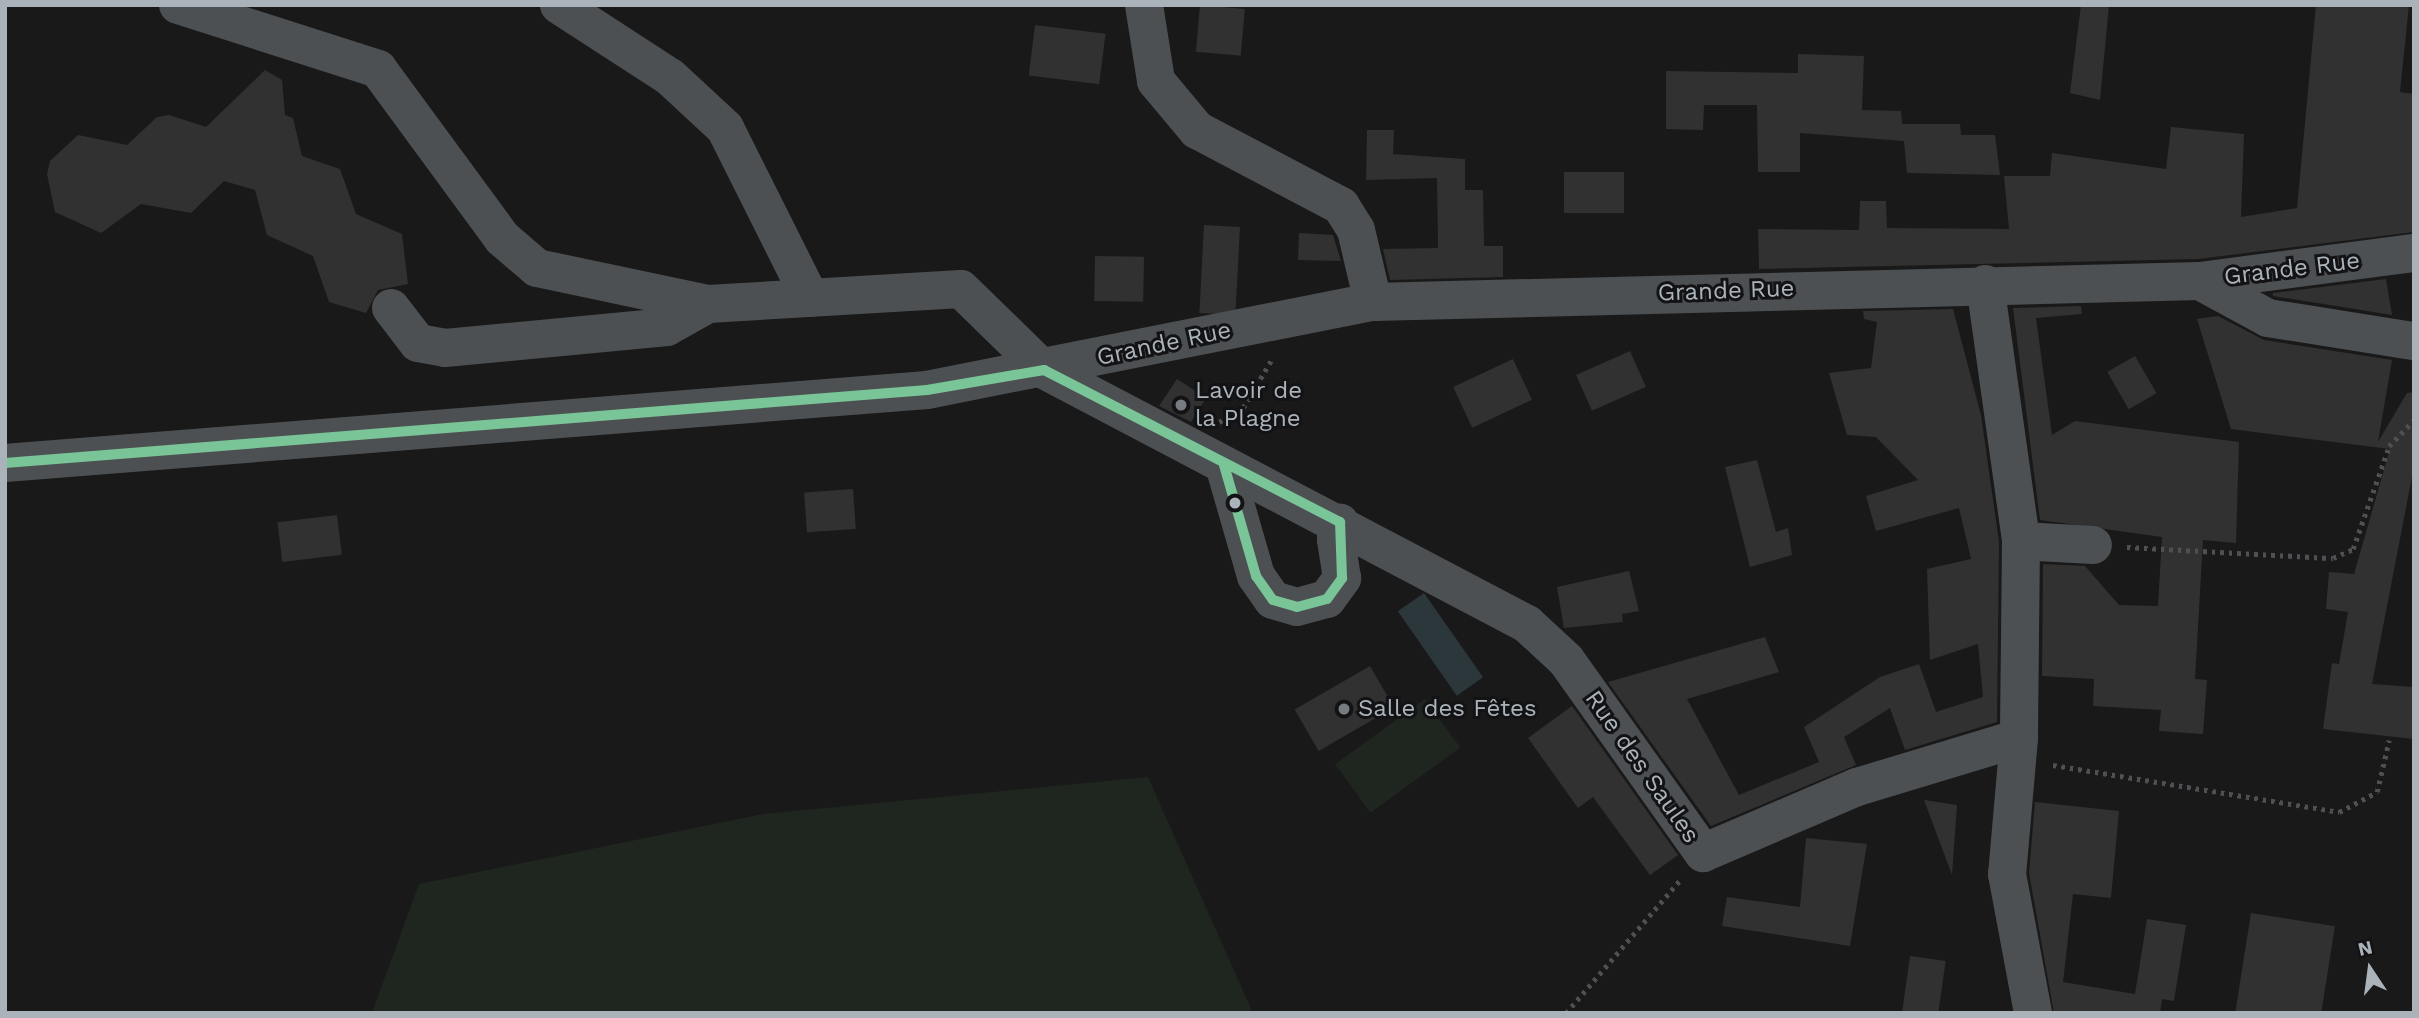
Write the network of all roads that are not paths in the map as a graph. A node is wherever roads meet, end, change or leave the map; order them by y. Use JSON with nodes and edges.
{"nodes":[{"id":1,"x":178,"y":5,"type":"edge"},
{"id":2,"x":559,"y":5,"type":"edge"},
{"id":3,"x":1144,"y":5,"type":"edge"},
{"id":4,"x":2414,"y":253,"type":"edge"},
{"id":5,"x":2200,"y":281,"type":"junction"},
{"id":6,"x":1985,"y":284,"type":"junction"},
{"id":7,"x":810,"y":298,"type":"junction"},
{"id":8,"x":1373,"y":302,"type":"junction"},
{"id":9,"x":708,"y":304,"type":"junction"},
{"id":10,"x":391,"y":307,"type":"dead end"},
{"id":11,"x":2414,"y":341,"type":"edge"},
{"id":12,"x":1044,"y":370,"type":"junction"},
{"id":13,"x":5,"y":463,"type":"edge"},
{"id":14,"x":1224,"y":465,"type":"junction"},
{"id":15,"x":1340,"y":522,"type":"junction"},
{"id":16,"x":2021,"y":541,"type":"junction"},
{"id":17,"x":2093,"y":545,"type":"road end"},
{"id":18,"x":2018,"y":748,"type":"junction"},
{"id":19,"x":2034,"y":1013,"type":"edge"}],
"edges":[{"from":1,"to":9,"type":"street"},
{"from":2,"to":7,"type":"street"},
{"from":3,"to":8,"type":"street"},
{"from":4,"to":5,"type":"street","name":"Grande Rue"},
{"from":5,"to":6,"type":"street","name":"Grande Rue"},
{"from":5,"to":11,"type":"street"},
{"from":6,"to":8,"type":"street","name":"Grande Rue"},
{"from":6,"to":16,"type":"street"},
{"from":7,"to":9,"type":"street","name":"Rue des Saules"},
{"from":7,"to":12,"type":"street","name":"Rue des Saules"},
{"from":8,"to":12,"type":"street","name":"Grande Rue"},
{"from":9,"to":10,"type":"street"},
{"from":12,"to":13,"type":"street","name":"Grande Rue"},
{"from":12,"to":14,"type":"street","name":"Rue des Saules"},
{"from":14,"to":15,"type":"street","name":"Rue des Saules"},
{"from":14,"to":15,"type":"street"},
{"from":15,"to":18,"type":"street","name":"Rue des Saules"},
{"from":16,"to":17,"type":"street"},
{"from":16,"to":18,"type":"street"},
{"from":18,"to":19,"type":"street"}]}
